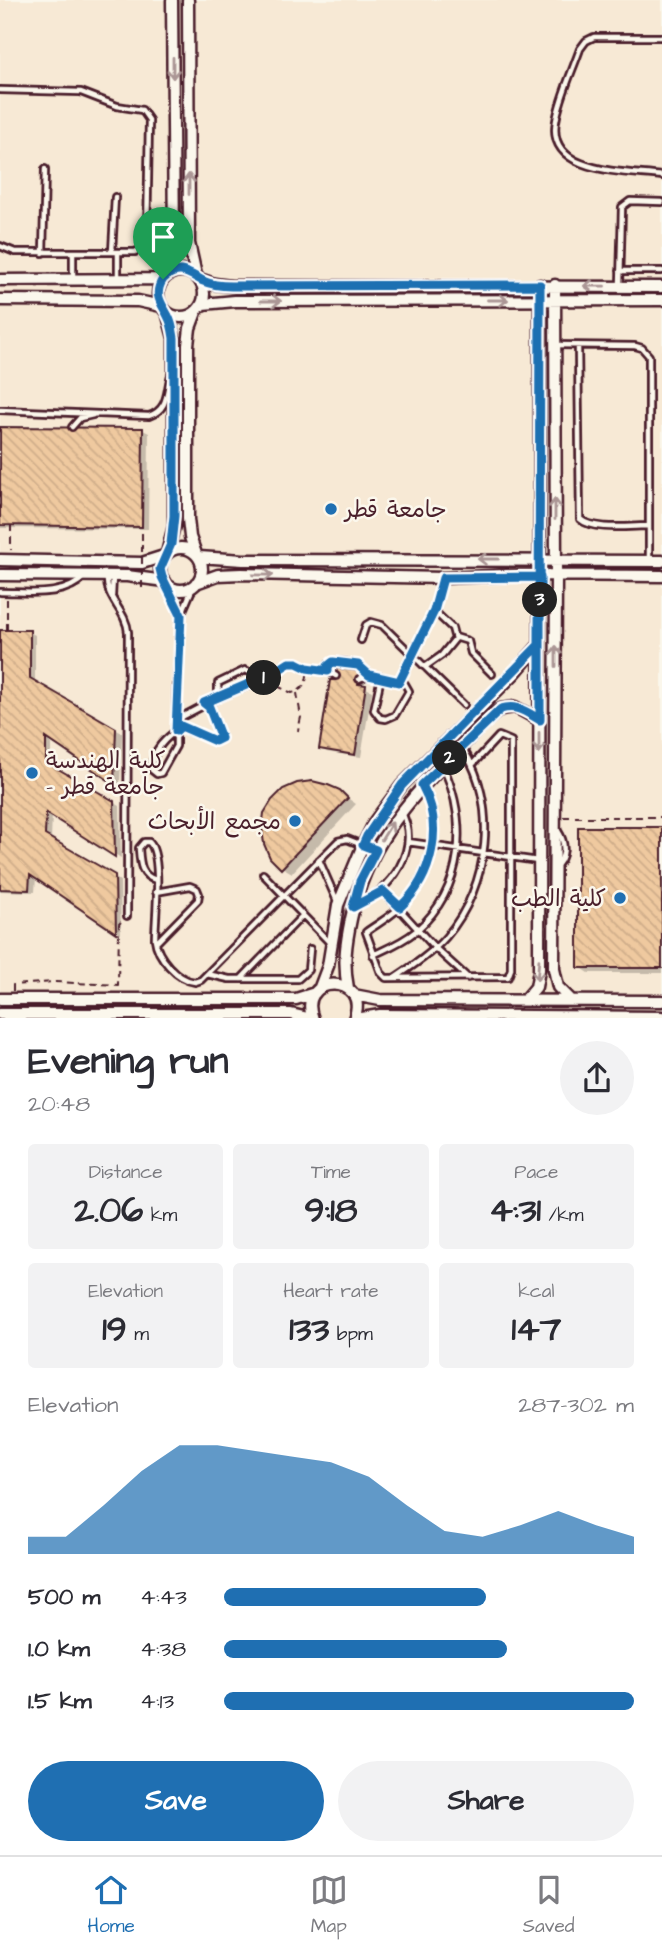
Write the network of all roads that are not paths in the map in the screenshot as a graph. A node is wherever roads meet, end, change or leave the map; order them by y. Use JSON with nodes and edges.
{"nodes":[{"id":1,"x":172,"y":0,"type":"edge"},
{"id":2,"x":188,"y":0,"type":"edge"},
{"id":3,"x":662,"y":37,"type":"edge"},
{"id":4,"x":0,"y":90,"type":"edge"},
{"id":5,"x":45,"y":169,"type":"dead end"},
{"id":6,"x":662,"y":176,"type":"edge"},
{"id":7,"x":115,"y":197,"type":"dead end"},
{"id":8,"x":662,"y":202,"type":"edge"},
{"id":9,"x":0,"y":247,"type":"edge"},
{"id":10,"x":115,"y":252,"type":"junction"},
{"id":11,"x":43,"y":253,"type":"junction"},
{"id":12,"x":73,"y":253,"type":"junction"},
{"id":13,"x":620,"y":271,"type":"junction"},
{"id":14,"x":662,"y":271,"type":"edge"},
{"id":15,"x":165,"y":277,"type":"junction"},
{"id":16,"x":198,"y":277,"type":"junction"},
{"id":17,"x":74,"y":280,"type":"junction"},
{"id":18,"x":0,"y":281,"type":"edge"},
{"id":19,"x":118,"y":281,"type":"junction"},
{"id":20,"x":540,"y":285,"type":"junction"},
{"id":21,"x":555,"y":285,"type":"junction"},
{"id":22,"x":620,"y":286,"type":"junction"},
{"id":23,"x":662,"y":287,"type":"edge"},
{"id":24,"x":0,"y":300,"type":"edge"},
{"id":25,"x":540,"y":300,"type":"junction"},
{"id":26,"x":555,"y":300,"type":"junction"},
{"id":27,"x":662,"y":300,"type":"edge"},
{"id":28,"x":199,"y":308,"type":"junction"},
{"id":29,"x":164,"y":309,"type":"junction"},
{"id":30,"x":555,"y":345,"type":"junction"},
{"id":31,"x":578,"y":346,"type":"junction"},
{"id":32,"x":174,"y":368,"type":"junction"},
{"id":33,"x":0,"y":410,"type":"edge"},
{"id":34,"x":97,"y":414,"type":"junction"},
{"id":35,"x":72,"y":427,"type":"dead end"},
{"id":36,"x":649,"y":526,"type":"junction"},
{"id":37,"x":166,"y":555,"type":"junction"},
{"id":38,"x":197,"y":555,"type":"junction"},
{"id":39,"x":556,"y":559,"type":"junction"},
{"id":40,"x":0,"y":560,"type":"edge"},
{"id":41,"x":540,"y":560,"type":"junction"},
{"id":42,"x":610,"y":560,"type":"junction"},
{"id":43,"x":649,"y":561,"type":"junction"},
{"id":44,"x":662,"y":561,"type":"edge"},
{"id":45,"x":0,"y":575,"type":"edge"},
{"id":46,"x":86,"y":575,"type":"junction"},
{"id":47,"x":110,"y":576,"type":"junction"},
{"id":48,"x":662,"y":576,"type":"edge"},
{"id":49,"x":540,"y":577,"type":"junction"},
{"id":50,"x":556,"y":577,"type":"junction"},
{"id":51,"x":611,"y":577,"type":"junction"},
{"id":52,"x":443,"y":578,"type":"junction"},
{"id":53,"x":165,"y":582,"type":"junction"},
{"id":54,"x":195,"y":584,"type":"junction"},
{"id":55,"x":0,"y":592,"type":"edge"},
{"id":56,"x":434,"y":611,"type":"junction"},
{"id":57,"x":181,"y":615,"type":"junction"},
{"id":58,"x":455,"y":636,"type":"junction"},
{"id":59,"x":361,"y":640,"type":"dead end"},
{"id":60,"x":539,"y":645,"type":"junction"},
{"id":61,"x":412,"y":655,"type":"junction"},
{"id":62,"x":425,"y":667,"type":"junction"},
{"id":63,"x":492,"y":674,"type":"dead end"},
{"id":64,"x":369,"y":675,"type":"junction"},
{"id":65,"x":336,"y":676,"type":"dead end"},
{"id":66,"x":381,"y":677,"type":"junction"},
{"id":67,"x":359,"y":679,"type":"dead end"},
{"id":68,"x":399,"y":682,"type":"junction"},
{"id":69,"x":218,"y":698,"type":"junction"},
{"id":70,"x":204,"y":703,"type":"junction"},
{"id":71,"x":464,"y":705,"type":"dead end"},
{"id":72,"x":540,"y":720,"type":"junction"},
{"id":73,"x":175,"y":721,"type":"junction"},
{"id":74,"x":176,"y":731,"type":"junction"},
{"id":75,"x":461,"y":747,"type":"junction"},
{"id":76,"x":473,"y":764,"type":"junction"},
{"id":77,"x":443,"y":765,"type":"junction"},
{"id":78,"x":422,"y":785,"type":"junction"},
{"id":79,"x":401,"y":810,"type":"junction"},
{"id":80,"x":408,"y":842,"type":"junction"},
{"id":81,"x":363,"y":845,"type":"junction"},
{"id":82,"x":432,"y":845,"type":"junction"},
{"id":83,"x":376,"y":850,"type":"junction"},
{"id":84,"x":459,"y":850,"type":"junction"},
{"id":85,"x":483,"y":853,"type":"junction"},
{"id":86,"x":512,"y":858,"type":"junction"},
{"id":87,"x":320,"y":860,"type":"junction"},
{"id":88,"x":539,"y":862,"type":"junction"},
{"id":89,"x":263,"y":874,"type":"dead end"},
{"id":90,"x":156,"y":880,"type":"junction"},
{"id":91,"x":383,"y":891,"type":"junction"},
{"id":92,"x":156,"y":892,"type":"junction"},
{"id":93,"x":284,"y":896,"type":"junction"},
{"id":94,"x":338,"y":905,"type":"junction"},
{"id":95,"x":353,"y":907,"type":"junction"},
{"id":96,"x":400,"y":907,"type":"junction"},
{"id":97,"x":127,"y":915,"type":"road end"},
{"id":98,"x":303,"y":915,"type":"junction"},
{"id":99,"x":418,"y":928,"type":"junction"},
{"id":100,"x":155,"y":943,"type":"junction"},
{"id":101,"x":331,"y":944,"type":"junction"},
{"id":102,"x":435,"y":948,"type":"junction"},
{"id":103,"x":310,"y":949,"type":"dead end"},
{"id":104,"x":373,"y":955,"type":"junction"},
{"id":105,"x":207,"y":974,"type":"junction"},
{"id":106,"x":396,"y":978,"type":"junction"},
{"id":107,"x":241,"y":979,"type":"junction"},
{"id":108,"x":468,"y":979,"type":"junction"},
{"id":109,"x":318,"y":990,"type":"junction"},
{"id":110,"x":351,"y":992,"type":"junction"},
{"id":111,"x":0,"y":999,"type":"edge"},
{"id":112,"x":525,"y":1000,"type":"junction"},
{"id":113,"x":571,"y":1000,"type":"junction"},
{"id":114,"x":662,"y":1001,"type":"edge"},
{"id":115,"x":0,"y":1014,"type":"edge"},
{"id":116,"x":243,"y":1016,"type":"edge"},
{"id":117,"x":452,"y":1017,"type":"edge"},
{"id":118,"x":508,"y":1017,"type":"edge"},
{"id":119,"x":629,"y":1017,"type":"edge"},
{"id":120,"x":662,"y":1017,"type":"edge"},
{"id":121,"x":313,"y":1018,"type":"edge"},
{"id":122,"x":355,"y":1018,"type":"edge"}],
"edges":[{"from":1,"to":15,"type":"street","one_way":true},
{"from":16,"to":2,"type":"street","one_way":true},
{"from":3,"to":6,"type":"lane"},
{"from":4,"to":10,"type":"lane"},
{"from":5,"to":11,"type":"lane"},
{"from":7,"to":10,"type":"lane"},
{"from":8,"to":13,"type":"lane"},
{"from":9,"to":11,"type":"lane"},
{"from":10,"to":12,"type":"lane"},
{"from":10,"to":19,"type":"lane"},
{"from":11,"to":12,"type":"lane"},
{"from":12,"to":17,"type":"lane"},
{"from":13,"to":14,"type":"lane"},
{"from":13,"to":22,"type":"lane"},
{"from":15,"to":16,"type":"street"},
{"from":15,"to":19,"type":"street"},
{"from":15,"to":29,"type":"street"},
{"from":16,"to":20,"type":"street"},
{"from":16,"to":28,"type":"street"},
{"from":17,"to":18,"type":"street"},
{"from":17,"to":19,"type":"street"},
{"from":20,"to":21,"type":"street"},
{"from":20,"to":25,"type":"street"},
{"from":22,"to":21,"type":"street","one_way":true},
{"from":21,"to":26,"type":"street"},
{"from":22,"to":23,"type":"street"},
{"from":24,"to":29,"type":"street"},
{"from":25,"to":26,"type":"street"},
{"from":28,"to":25,"type":"street","one_way":true},
{"from":25,"to":41,"type":"street"},
{"from":26,"to":27,"type":"street"},
{"from":26,"to":30,"type":"street"},
{"from":28,"to":29,"type":"street"},
{"from":28,"to":38,"type":"street"},
{"from":29,"to":32,"type":"street"},
{"from":30,"to":31,"type":"lane"},
{"from":39,"to":30,"type":"street","one_way":true},
{"from":31,"to":36,"type":"lane"},
{"from":31,"to":36,"type":"lane"},
{"from":32,"to":34,"type":"lane"},
{"from":32,"to":37,"type":"street"},
{"from":33,"to":34,"type":"lane"},
{"from":34,"to":35,"type":"lane"},
{"from":36,"to":43,"type":"lane"},
{"from":37,"to":38,"type":"street"},
{"from":37,"to":40,"type":"street"},
{"from":37,"to":53,"type":"street"},
{"from":41,"to":38,"type":"street","one_way":true},
{"from":38,"to":54,"type":"street"},
{"from":39,"to":41,"type":"street"},
{"from":39,"to":42,"type":"street"},
{"from":39,"to":50,"type":"street"},
{"from":41,"to":49,"type":"street"},
{"from":42,"to":43,"type":"street"},
{"from":42,"to":51,"type":"street"},
{"from":43,"to":44,"type":"street"},
{"from":45,"to":46,"type":"street"},
{"from":46,"to":47,"type":"street"},
{"from":46,"to":55,"type":"lane"},
{"from":47,"to":53,"type":"street"},
{"from":47,"to":97,"type":"lane"},
{"from":48,"to":51,"type":"street"},
{"from":49,"to":50,"type":"street"},
{"from":49,"to":52,"type":"street"},
{"from":49,"to":60,"type":"street"},
{"from":50,"to":51,"type":"street"},
{"from":113,"to":50,"type":"street","one_way":true},
{"from":54,"to":52,"type":"street","one_way":true},
{"from":52,"to":56,"type":"lane"},
{"from":53,"to":54,"type":"street"},
{"from":53,"to":57,"type":"lane"},
{"from":54,"to":57,"type":"lane"},
{"from":56,"to":58,"type":"lane"},
{"from":56,"to":61,"type":"lane"},
{"from":57,"to":73,"type":"lane"},
{"from":58,"to":62,"type":"lane"},
{"from":58,"to":63,"type":"lane"},
{"from":59,"to":61,"type":"lane"},
{"from":60,"to":72,"type":"street"},
{"from":60,"to":81,"type":"street"},
{"from":61,"to":62,"type":"lane"},
{"from":61,"to":68,"type":"lane"},
{"from":62,"to":71,"type":"lane"},
{"from":64,"to":65,"type":"lane"},
{"from":64,"to":66,"type":"lane"},
{"from":64,"to":67,"type":"lane"},
{"from":66,"to":68,"type":"lane"},
{"from":66,"to":68,"type":"lane"},
{"from":69,"to":69,"type":"lane"},
{"from":69,"to":70,"type":"lane"},
{"from":70,"to":73,"type":"lane"},
{"from":70,"to":74,"type":"lane"},
{"from":72,"to":75,"type":"street"},
{"from":72,"to":88,"type":"street","one_way":true},
{"from":73,"to":74,"type":"lane"},
{"from":74,"to":74,"type":"lane"},
{"from":75,"to":76,"type":"lane"},
{"from":75,"to":77,"type":"street"},
{"from":76,"to":85,"type":"lane"},
{"from":76,"to":86,"type":"lane"},
{"from":77,"to":78,"type":"street"},
{"from":77,"to":84,"type":"lane"},
{"from":78,"to":79,"type":"street"},
{"from":78,"to":82,"type":"lane"},
{"from":79,"to":80,"type":"lane"},
{"from":83,"to":79,"type":"street","one_way":true},
{"from":80,"to":82,"type":"lane"},
{"from":80,"to":91,"type":"lane"},
{"from":81,"to":83,"type":"lane"},
{"from":81,"to":87,"type":"lane"},
{"from":81,"to":94,"type":"street"},
{"from":82,"to":84,"type":"lane"},
{"from":82,"to":96,"type":"lane"},
{"from":83,"to":95,"type":"street"},
{"from":84,"to":85,"type":"lane"},
{"from":84,"to":99,"type":"lane"},
{"from":85,"to":86,"type":"lane"},
{"from":85,"to":102,"type":"lane"},
{"from":86,"to":88,"type":"lane"},
{"from":86,"to":108,"type":"lane"},
{"from":87,"to":93,"type":"lane"},
{"from":87,"to":94,"type":"lane"},
{"from":88,"to":112,"type":"street","one_way":true},
{"from":89,"to":93,"type":"lane"},
{"from":90,"to":90,"type":"lane"},
{"from":90,"to":92,"type":"lane"},
{"from":91,"to":95,"type":"lane"},
{"from":91,"to":96,"type":"lane"},
{"from":92,"to":100,"type":"lane"},
{"from":92,"to":100,"type":"lane"},
{"from":93,"to":98,"type":"lane"},
{"from":93,"to":105,"type":"lane"},
{"from":94,"to":101,"type":"street"},
{"from":95,"to":110,"type":"street"},
{"from":96,"to":99,"type":"lane"},
{"from":96,"to":104,"type":"lane"},
{"from":98,"to":101,"type":"lane"},
{"from":98,"to":107,"type":"lane"},
{"from":99,"to":102,"type":"lane"},
{"from":99,"to":104,"type":"lane"},
{"from":100,"to":105,"type":"lane"},
{"from":101,"to":109,"type":"street"},
{"from":102,"to":106,"type":"lane"},
{"from":102,"to":108,"type":"lane"},
{"from":103,"to":107,"type":"lane"},
{"from":104,"to":106,"type":"lane"},
{"from":105,"to":107,"type":"lane"},
{"from":106,"to":108,"type":"lane"},
{"from":109,"to":110,"type":"street"},
{"from":109,"to":111,"type":"street"},
{"from":109,"to":121,"type":"street"},
{"from":110,"to":112,"type":"street"},
{"from":110,"to":122,"type":"street"},
{"from":112,"to":113,"type":"street"},
{"from":113,"to":114,"type":"street"},
{"from":115,"to":116,"type":"street"},
{"from":116,"to":121,"type":"street"},
{"from":117,"to":118,"type":"street"},
{"from":117,"to":122,"type":"street"},
{"from":118,"to":119,"type":"street"},
{"from":119,"to":120,"type":"street"}]}
